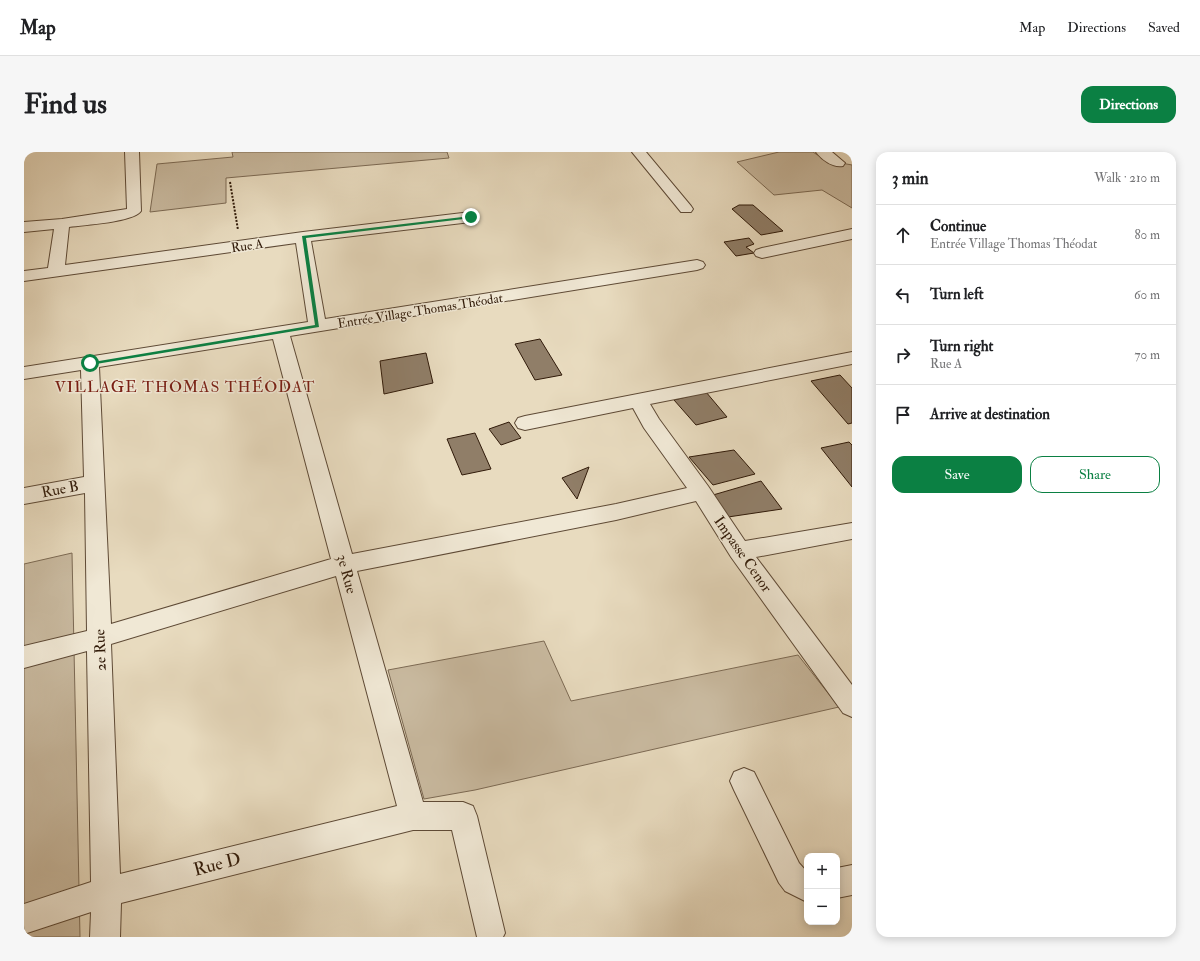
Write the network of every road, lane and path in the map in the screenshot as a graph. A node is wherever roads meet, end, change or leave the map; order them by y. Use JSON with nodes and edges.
{"nodes":[{"id":1,"x":132,"y":152,"type":"edge"},
{"id":2,"x":639,"y":152,"type":"edge"},
{"id":3,"x":823,"y":152,"type":"edge"},
{"id":4,"x":838,"y":163,"type":"dead end"},
{"id":5,"x":230,"y":182,"type":"dead end"},
{"id":6,"x":686,"y":209,"type":"dead end"},
{"id":7,"x":471,"y":217,"type":"dead end"},
{"id":8,"x":62,"y":224,"type":"junction"},
{"id":9,"x":24,"y":227,"type":"edge"},
{"id":10,"x":852,"y":234,"type":"edge"},
{"id":11,"x":303,"y":237,"type":"junction"},
{"id":12,"x":241,"y":246,"type":"junction"},
{"id":13,"x":762,"y":253,"type":"dead end"},
{"id":14,"x":696,"y":265,"type":"dead end"},
{"id":15,"x":56,"y":272,"type":"junction"},
{"id":16,"x":24,"y":276,"type":"edge"},
{"id":17,"x":317,"y":326,"type":"junction"},
{"id":18,"x":280,"y":332,"type":"junction"},
{"id":19,"x":852,"y":358,"type":"edge"},
{"id":20,"x":90,"y":363,"type":"junction"},
{"id":21,"x":24,"y":372,"type":"edge"},
{"id":22,"x":639,"y":401,"type":"junction"},
{"id":23,"x":525,"y":423,"type":"dead end"},
{"id":24,"x":95,"y":482,"type":"junction"},
{"id":25,"x":701,"y":492,"type":"junction"},
{"id":26,"x":24,"y":496,"type":"edge"},
{"id":27,"x":852,"y":531,"type":"edge"},
{"id":28,"x":739,"y":551,"type":"junction"},
{"id":29,"x":344,"y":564,"type":"junction"},
{"id":30,"x":99,"y":638,"type":"junction"},
{"id":31,"x":24,"y":657,"type":"edge"},
{"id":32,"x":849,"y":695,"type":"edge"},
{"id":33,"x":744,"y":781,"type":"dead end"},
{"id":34,"x":413,"y":816,"type":"junction"},
{"id":35,"x":852,"y":880,"type":"edge"},
{"id":36,"x":840,"y":882,"type":"edge"},
{"id":37,"x":804,"y":886,"type":"edge"},
{"id":38,"x":106,"y":892,"type":"junction"},
{"id":39,"x":24,"y":919,"type":"edge"},
{"id":40,"x":490,"y":933,"type":"dead end"},
{"id":41,"x":105,"y":937,"type":"edge"}],
"edges":[{"from":1,"to":8,"type":"street"},
{"from":2,"to":6,"type":"street"},
{"from":3,"to":4,"type":"street"},
{"from":5,"to":12,"type":"path"},
{"from":7,"to":11,"type":"street","name":"Rue A"},
{"from":8,"to":9,"type":"street"},
{"from":8,"to":15,"type":"street"},
{"from":10,"to":13,"type":"street"},
{"from":11,"to":12,"type":"street","name":"Rue A"},
{"from":11,"to":17,"type":"street"},
{"from":12,"to":15,"type":"street","name":"Rue A"},
{"from":14,"to":17,"type":"street","name":"Entrée Village Thomas Théodat"},
{"from":15,"to":16,"type":"street","name":"Rue A"},
{"from":17,"to":18,"type":"street","name":"Entrée Village Thomas Théodat"},
{"from":18,"to":20,"type":"street","name":"Entrée Village Thomas Théodat"},
{"from":18,"to":29,"type":"street","name":"3e Rue"},
{"from":19,"to":22,"type":"street"},
{"from":20,"to":21,"type":"street","name":"Entrée Village Thomas Théodat"},
{"from":20,"to":24,"type":"street","name":"2e Rue"},
{"from":22,"to":23,"type":"street"},
{"from":22,"to":25,"type":"street","name":"Impasse Cenor"},
{"from":24,"to":26,"type":"street","name":"Rue B"},
{"from":24,"to":30,"type":"street","name":"2e Rue"},
{"from":25,"to":28,"type":"street","name":"Impasse Cenor"},
{"from":25,"to":29,"type":"street"},
{"from":27,"to":28,"type":"street"},
{"from":28,"to":32,"type":"street","name":"Impasse Cenor"},
{"from":29,"to":30,"type":"street"},
{"from":29,"to":34,"type":"street","name":"3e Rue"},
{"from":30,"to":31,"type":"street"},
{"from":30,"to":38,"type":"street","name":"2e Rue"},
{"from":33,"to":37,"type":"street"},
{"from":34,"to":38,"type":"street","name":"Rue D"},
{"from":34,"to":40,"type":"street","name":"Rue D"},
{"from":35,"to":36,"type":"street"},
{"from":38,"to":39,"type":"street","name":"Rue D"},
{"from":38,"to":41,"type":"street","name":"2e Rue"}]}
